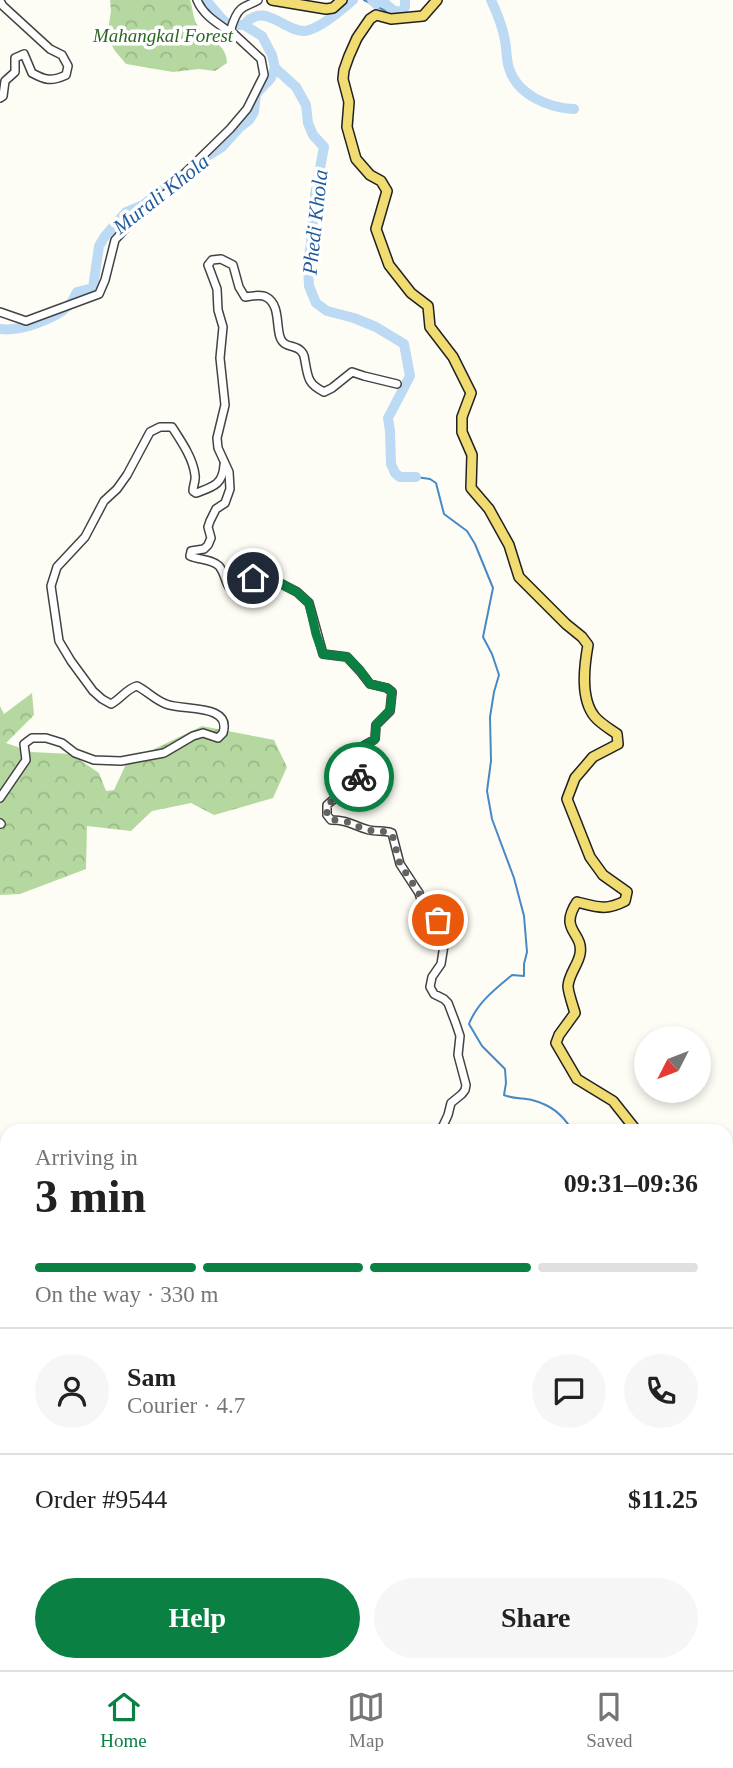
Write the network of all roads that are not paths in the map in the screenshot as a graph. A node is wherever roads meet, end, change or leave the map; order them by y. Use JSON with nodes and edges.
{"nodes":[{"id":1,"x":197,"y":0,"type":"edge"},
{"id":2,"x":258,"y":0,"type":"edge"},
{"id":3,"x":272,"y":0,"type":"edge"},
{"id":4,"x":342,"y":0,"type":"edge"},
{"id":5,"x":437,"y":0,"type":"edge"},
{"id":6,"x":0,"y":1,"type":"edge"},
{"id":7,"x":231,"y":29,"type":"junction"},
{"id":8,"x":0,"y":98,"type":"edge"},
{"id":9,"x":0,"y":312,"type":"edge"},
{"id":10,"x":397,"y":384,"type":"dead end"},
{"id":11,"x":218,"y":448,"type":"junction"},
{"id":12,"x":0,"y":798,"type":"edge"},
{"id":13,"x":444,"y":1124,"type":"edge"},
{"id":14,"x":631,"y":1124,"type":"edge"}],
"edges":[{"from":1,"to":7,"type":"street"},
{"from":2,"to":7,"type":"street"},
{"from":3,"to":4,"type":"main road"},
{"from":5,"to":14,"type":"main road"},
{"from":6,"to":8,"type":"street"},
{"from":7,"to":9,"type":"street"},
{"from":10,"to":11,"type":"street"},
{"from":11,"to":12,"type":"street"},
{"from":11,"to":13,"type":"street"}]}
